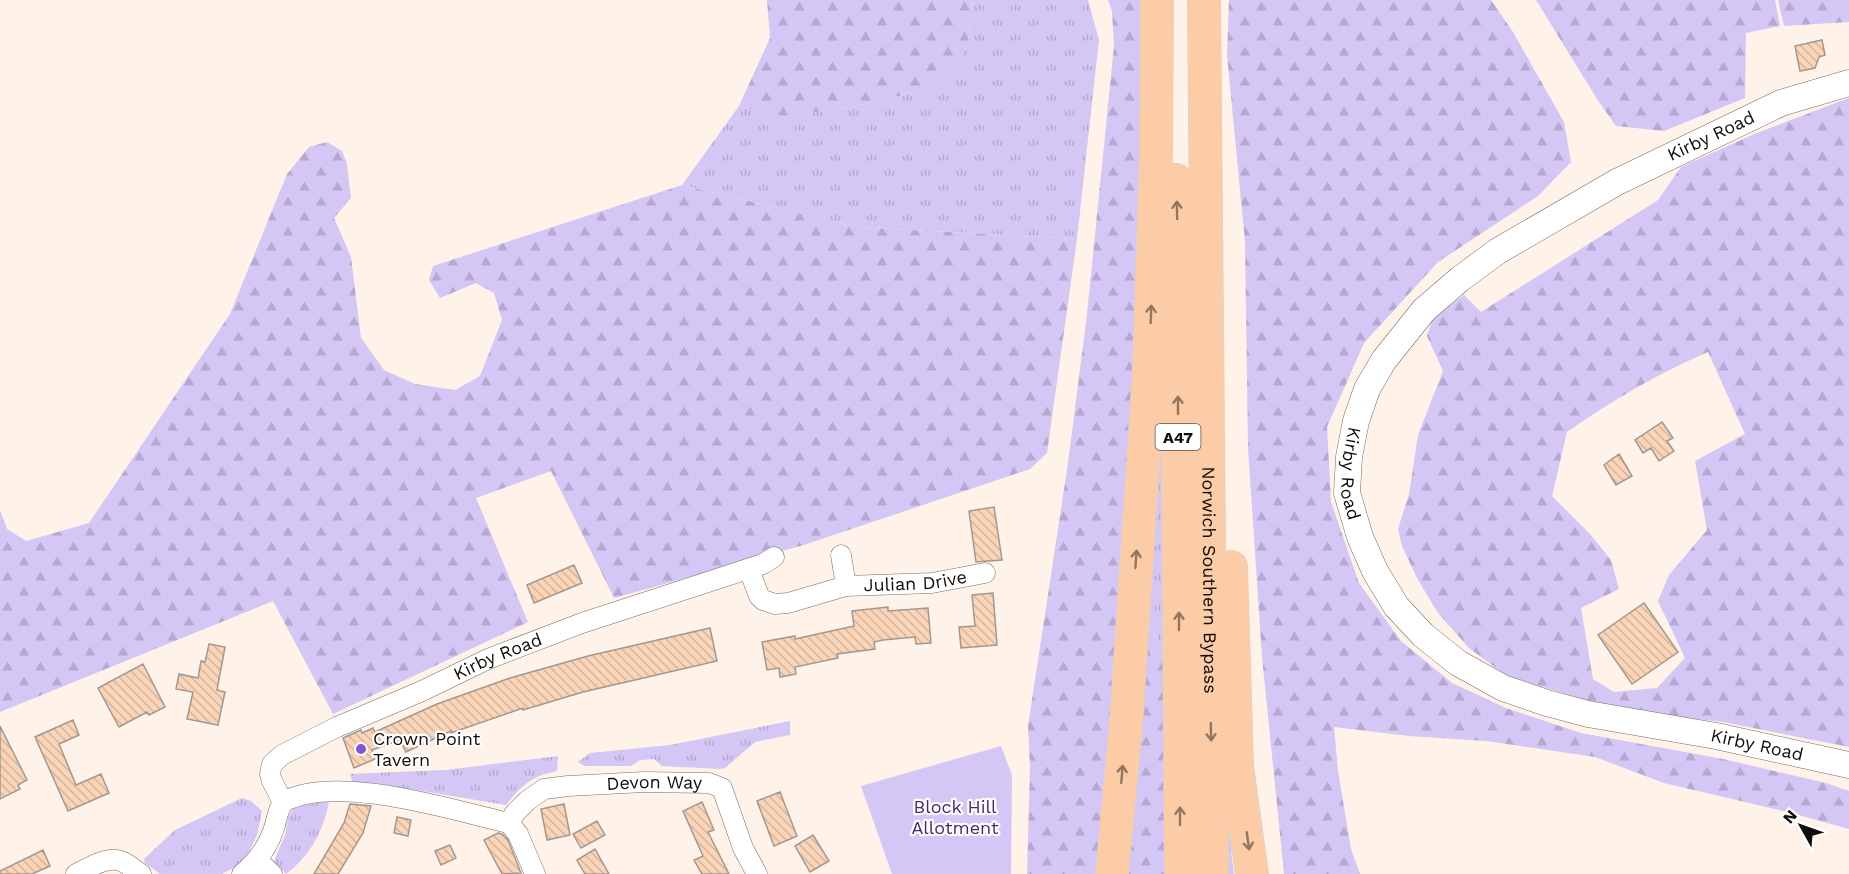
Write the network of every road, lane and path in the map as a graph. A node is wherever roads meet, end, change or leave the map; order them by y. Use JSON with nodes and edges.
{"nodes":[{"id":1,"x":1157,"y":0,"type":"edge"},
{"id":2,"x":1174,"y":0,"type":"edge"},
{"id":3,"x":1204,"y":0,"type":"edge"},
{"id":4,"x":1205,"y":44,"type":"junction"},
{"id":5,"x":1849,"y":83,"type":"edge"},
{"id":6,"x":842,"y":555,"type":"dead end"},
{"id":7,"x":774,"y":557,"type":"dead end"},
{"id":8,"x":749,"y":569,"type":"junction"},
{"id":9,"x":985,"y":573,"type":"dead end"},
{"id":10,"x":846,"y":586,"type":"junction"},
{"id":11,"x":1849,"y":765,"type":"edge"},
{"id":12,"x":283,"y":802,"type":"junction"},
{"id":13,"x":509,"y":823,"type":"junction"},
{"id":14,"x":265,"y":867,"type":"edge"},
{"id":15,"x":136,"y":871,"type":"edge"},
{"id":16,"x":76,"y":874,"type":"edge"},
{"id":17,"x":242,"y":874,"type":"edge"},
{"id":18,"x":535,"y":874,"type":"edge"},
{"id":19,"x":757,"y":874,"type":"edge"},
{"id":20,"x":1112,"y":874,"type":"edge"},
{"id":21,"x":1180,"y":874,"type":"edge"},
{"id":22,"x":1212,"y":874,"type":"edge"},
{"id":23,"x":1252,"y":874,"type":"edge"}],
"edges":[{"from":20,"to":1,"type":"highway","number":"A47","one_way":true},
{"from":21,"to":2,"type":"highway","name":"Norwich Southern Bypass","number":"A47","one_way":true},
{"from":3,"to":4,"type":"highway","name":"Norwich Southern Bypass","number":"A47"},
{"from":4,"to":22,"type":"highway","name":"Norwich Southern Bypass","number":"A47","one_way":true},
{"from":4,"to":23,"type":"highway","number":"A47","one_way":true},
{"from":5,"to":11,"type":"street","name":"Kirby Road"},
{"from":6,"to":10,"type":"street","name":"Julian Drive"},
{"from":7,"to":8,"type":"street","name":"Kirby Road"},
{"from":8,"to":10,"type":"street","name":"Julian Drive"},
{"from":8,"to":12,"type":"street","name":"Kirby Road"},
{"from":9,"to":10,"type":"street","name":"Julian Drive"},
{"from":12,"to":13,"type":"street"},
{"from":12,"to":14,"type":"street"},
{"from":13,"to":18,"type":"street"},
{"from":13,"to":19,"type":"street","name":"Devon Way"},
{"from":14,"to":17,"type":"street"},
{"from":15,"to":16,"type":"street"}]}
